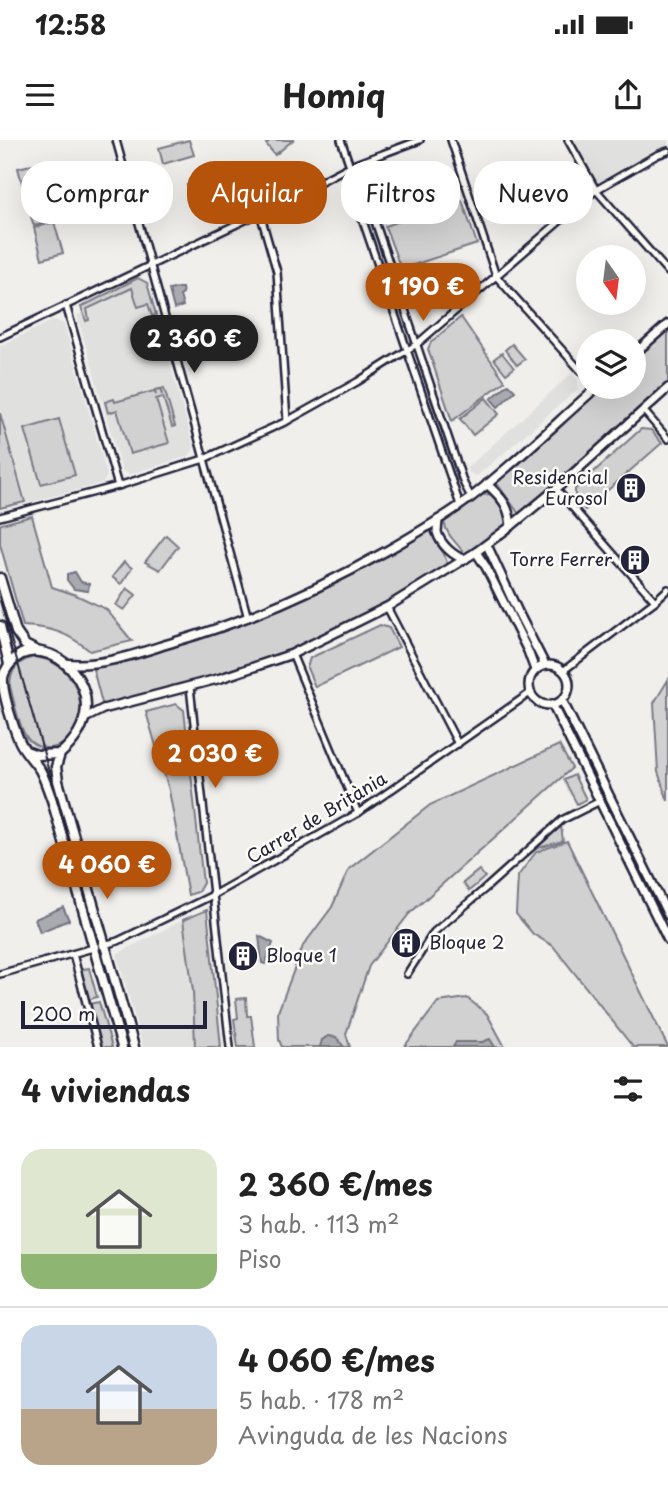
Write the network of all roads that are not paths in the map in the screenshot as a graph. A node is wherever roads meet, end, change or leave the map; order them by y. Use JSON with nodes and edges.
{"nodes":[{"id":1,"x":116,"y":140,"type":"edge"},
{"id":2,"x":341,"y":140,"type":"edge"},
{"id":3,"x":419,"y":140,"type":"edge"},
{"id":4,"x":451,"y":140,"type":"edge"},
{"id":5,"x":568,"y":140,"type":"edge"},
{"id":6,"x":668,"y":151,"type":"edge"},
{"id":7,"x":348,"y":161,"type":"edge"},
{"id":8,"x":363,"y":161,"type":"edge"},
{"id":9,"x":596,"y":190,"type":"junction"},
{"id":10,"x":237,"y":224,"type":"edge"},
{"id":11,"x":263,"y":224,"type":"edge"},
{"id":12,"x":364,"y":224,"type":"edge"},
{"id":13,"x":376,"y":224,"type":"edge"},
{"id":14,"x":150,"y":265,"type":"junction"},
{"id":15,"x":668,"y":272,"type":"edge"},
{"id":16,"x":496,"y":276,"type":"junction"},
{"id":17,"x":66,"y":306,"type":"junction"},
{"id":18,"x":668,"y":324,"type":"edge"},
{"id":19,"x":0,"y":337,"type":"edge"},
{"id":20,"x":646,"y":343,"type":"edge"},
{"id":21,"x":416,"y":344,"type":"junction"},
{"id":22,"x":407,"y":350,"type":"junction"},
{"id":23,"x":576,"y":366,"type":"edge"},
{"id":24,"x":668,"y":388,"type":"edge"},
{"id":25,"x":583,"y":399,"type":"edge"},
{"id":26,"x":643,"y":410,"type":"junction"},
{"id":27,"x":287,"y":421,"type":"junction"},
{"id":28,"x":668,"y":439,"type":"edge"},
{"id":29,"x":204,"y":459,"type":"junction"},
{"id":30,"x":487,"y":484,"type":"junction"},
{"id":31,"x":118,"y":486,"type":"junction"},
{"id":32,"x":556,"y":489,"type":"junction"},
{"id":33,"x":471,"y":497,"type":"junction"},
{"id":34,"x":460,"y":505,"type":"junction"},
{"id":35,"x":0,"y":517,"type":"edge"},
{"id":36,"x":438,"y":520,"type":"junction"},
{"id":37,"x":512,"y":526,"type":"junction"},
{"id":38,"x":487,"y":545,"type":"junction"},
{"id":39,"x":476,"y":552,"type":"junction"},
{"id":40,"x":465,"y":559,"type":"junction"},
{"id":41,"x":0,"y":578,"type":"edge"},
{"id":42,"x":668,"y":589,"type":"edge"},
{"id":43,"x":655,"y":601,"type":"junction"},
{"id":44,"x":387,"y":607,"type":"junction"},
{"id":45,"x":248,"y":618,"type":"junction"},
{"id":46,"x":0,"y":626,"type":"edge"},
{"id":47,"x":38,"y":652,"type":"junction"},
{"id":48,"x":292,"y":654,"type":"junction"},
{"id":49,"x":65,"y":663,"type":"junction"},
{"id":50,"x":9,"y":664,"type":"junction"},
{"id":51,"x":545,"y":665,"type":"junction"},
{"id":52,"x":535,"y":670,"type":"junction"},
{"id":53,"x":563,"y":671,"type":"junction"},
{"id":54,"x":190,"y":687,"type":"junction"},
{"id":55,"x":530,"y":693,"type":"junction"},
{"id":56,"x":562,"y":700,"type":"junction"},
{"id":57,"x":552,"y":704,"type":"junction"},
{"id":58,"x":10,"y":712,"type":"junction"},
{"id":59,"x":0,"y":714,"type":"edge"},
{"id":60,"x":85,"y":718,"type":"junction"},
{"id":61,"x":458,"y":744,"type":"junction"},
{"id":62,"x":26,"y":751,"type":"junction"},
{"id":63,"x":60,"y":754,"type":"junction"},
{"id":64,"x":600,"y":801,"type":"junction"},
{"id":65,"x":358,"y":813,"type":"junction"},
{"id":66,"x":213,"y":895,"type":"junction"},
{"id":67,"x":668,"y":915,"type":"edge"},
{"id":68,"x":668,"y":940,"type":"edge"},
{"id":69,"x":105,"y":946,"type":"junction"},
{"id":70,"x":95,"y":948,"type":"junction"},
{"id":71,"x":73,"y":954,"type":"junction"},
{"id":72,"x":0,"y":974,"type":"edge"},
{"id":73,"x":407,"y":974,"type":"dead end"},
{"id":74,"x":98,"y":1047,"type":"edge"},
{"id":75,"x":122,"y":1047,"type":"edge"},
{"id":76,"x":134,"y":1047,"type":"edge"},
{"id":77,"x":230,"y":1047,"type":"edge"}],
"edges":[{"from":1,"to":14,"type":"street"},
{"from":2,"to":7,"type":"street"},
{"from":3,"to":8,"type":"street"},
{"from":4,"to":16,"type":"street"},
{"from":5,"to":9,"type":"street"},
{"from":6,"to":9,"type":"street"},
{"from":9,"to":15,"type":"street"},
{"from":9,"to":16,"type":"street"},
{"from":10,"to":14,"type":"street"},
{"from":11,"to":27,"type":"street"},
{"from":12,"to":22,"type":"street"},
{"from":13,"to":21,"type":"street"},
{"from":14,"to":17,"type":"street"},
{"from":14,"to":29,"type":"street"},
{"from":16,"to":21,"type":"street"},
{"from":16,"to":23,"type":"street"},
{"from":17,"to":19,"type":"street"},
{"from":17,"to":31,"type":"street"},
{"from":18,"to":20,"type":"street"},
{"from":21,"to":22,"type":"street"},
{"from":21,"to":33,"type":"street"},
{"from":22,"to":27,"type":"street"},
{"from":22,"to":34,"type":"street"},
{"from":24,"to":26,"type":"street"},
{"from":25,"to":30,"type":"street"},
{"from":26,"to":28,"type":"street"},
{"from":26,"to":32,"type":"street"},
{"from":27,"to":29,"type":"street"},
{"from":29,"to":31,"type":"street"},
{"from":29,"to":45,"type":"street"},
{"from":30,"to":33,"type":"street"},
{"from":30,"to":37,"type":"street"},
{"from":31,"to":35,"type":"street"},
{"from":32,"to":37,"type":"street"},
{"from":32,"to":43,"type":"street"},
{"from":33,"to":34,"type":"street"},
{"from":34,"to":36,"type":"street"},
{"from":36,"to":40,"type":"street"},
{"from":36,"to":45,"type":"street"},
{"from":37,"to":38,"type":"street"},
{"from":38,"to":39,"type":"street"},
{"from":38,"to":51,"type":"street"},
{"from":39,"to":40,"type":"street"},
{"from":39,"to":52,"type":"street"},
{"from":40,"to":44,"type":"street"},
{"from":41,"to":47,"type":"main road"},
{"from":42,"to":43,"type":"street"},
{"from":43,"to":53,"type":"street"},
{"from":44,"to":48,"type":"street"},
{"from":44,"to":61,"type":"street"},
{"from":45,"to":49,"type":"street"},
{"from":46,"to":50,"type":"main road"},
{"from":47,"to":49,"type":"main road"},
{"from":47,"to":50,"type":"main road"},
{"from":48,"to":54,"type":"street"},
{"from":48,"to":65,"type":"street"},
{"from":49,"to":60,"type":"main road"},
{"from":50,"to":58,"type":"main road"},
{"from":51,"to":52,"type":"street"},
{"from":51,"to":53,"type":"street"},
{"from":52,"to":55,"type":"street"},
{"from":53,"to":56,"type":"street"},
{"from":54,"to":60,"type":"street"},
{"from":54,"to":66,"type":"street"},
{"from":55,"to":57,"type":"street"},
{"from":55,"to":61,"type":"street","name":"Carrer de Britània"},
{"from":56,"to":57,"type":"street"},
{"from":56,"to":67,"type":"street"},
{"from":57,"to":64,"type":"street"},
{"from":58,"to":59,"type":"street"},
{"from":58,"to":62,"type":"main road"},
{"from":60,"to":63,"type":"main road"},
{"from":61,"to":65,"type":"street","name":"Carrer de Britània"},
{"from":62,"to":63,"type":"main road"},
{"from":62,"to":70,"type":"main road"},
{"from":63,"to":69,"type":"main road"},
{"from":64,"to":68,"type":"street"},
{"from":64,"to":73,"type":"street"},
{"from":65,"to":66,"type":"street","name":"Carrer de Britània"},
{"from":66,"to":69,"type":"street","name":"Carrer de Britània"},
{"from":66,"to":77,"type":"street"},
{"from":69,"to":70,"type":"street","name":"Carrer de Britània"},
{"from":69,"to":76,"type":"main road"},
{"from":70,"to":71,"type":"street","name":"Carrer de Britània"},
{"from":70,"to":75,"type":"main road"},
{"from":71,"to":72,"type":"street","name":"Carrer de Britània"},
{"from":71,"to":74,"type":"street"}]}
